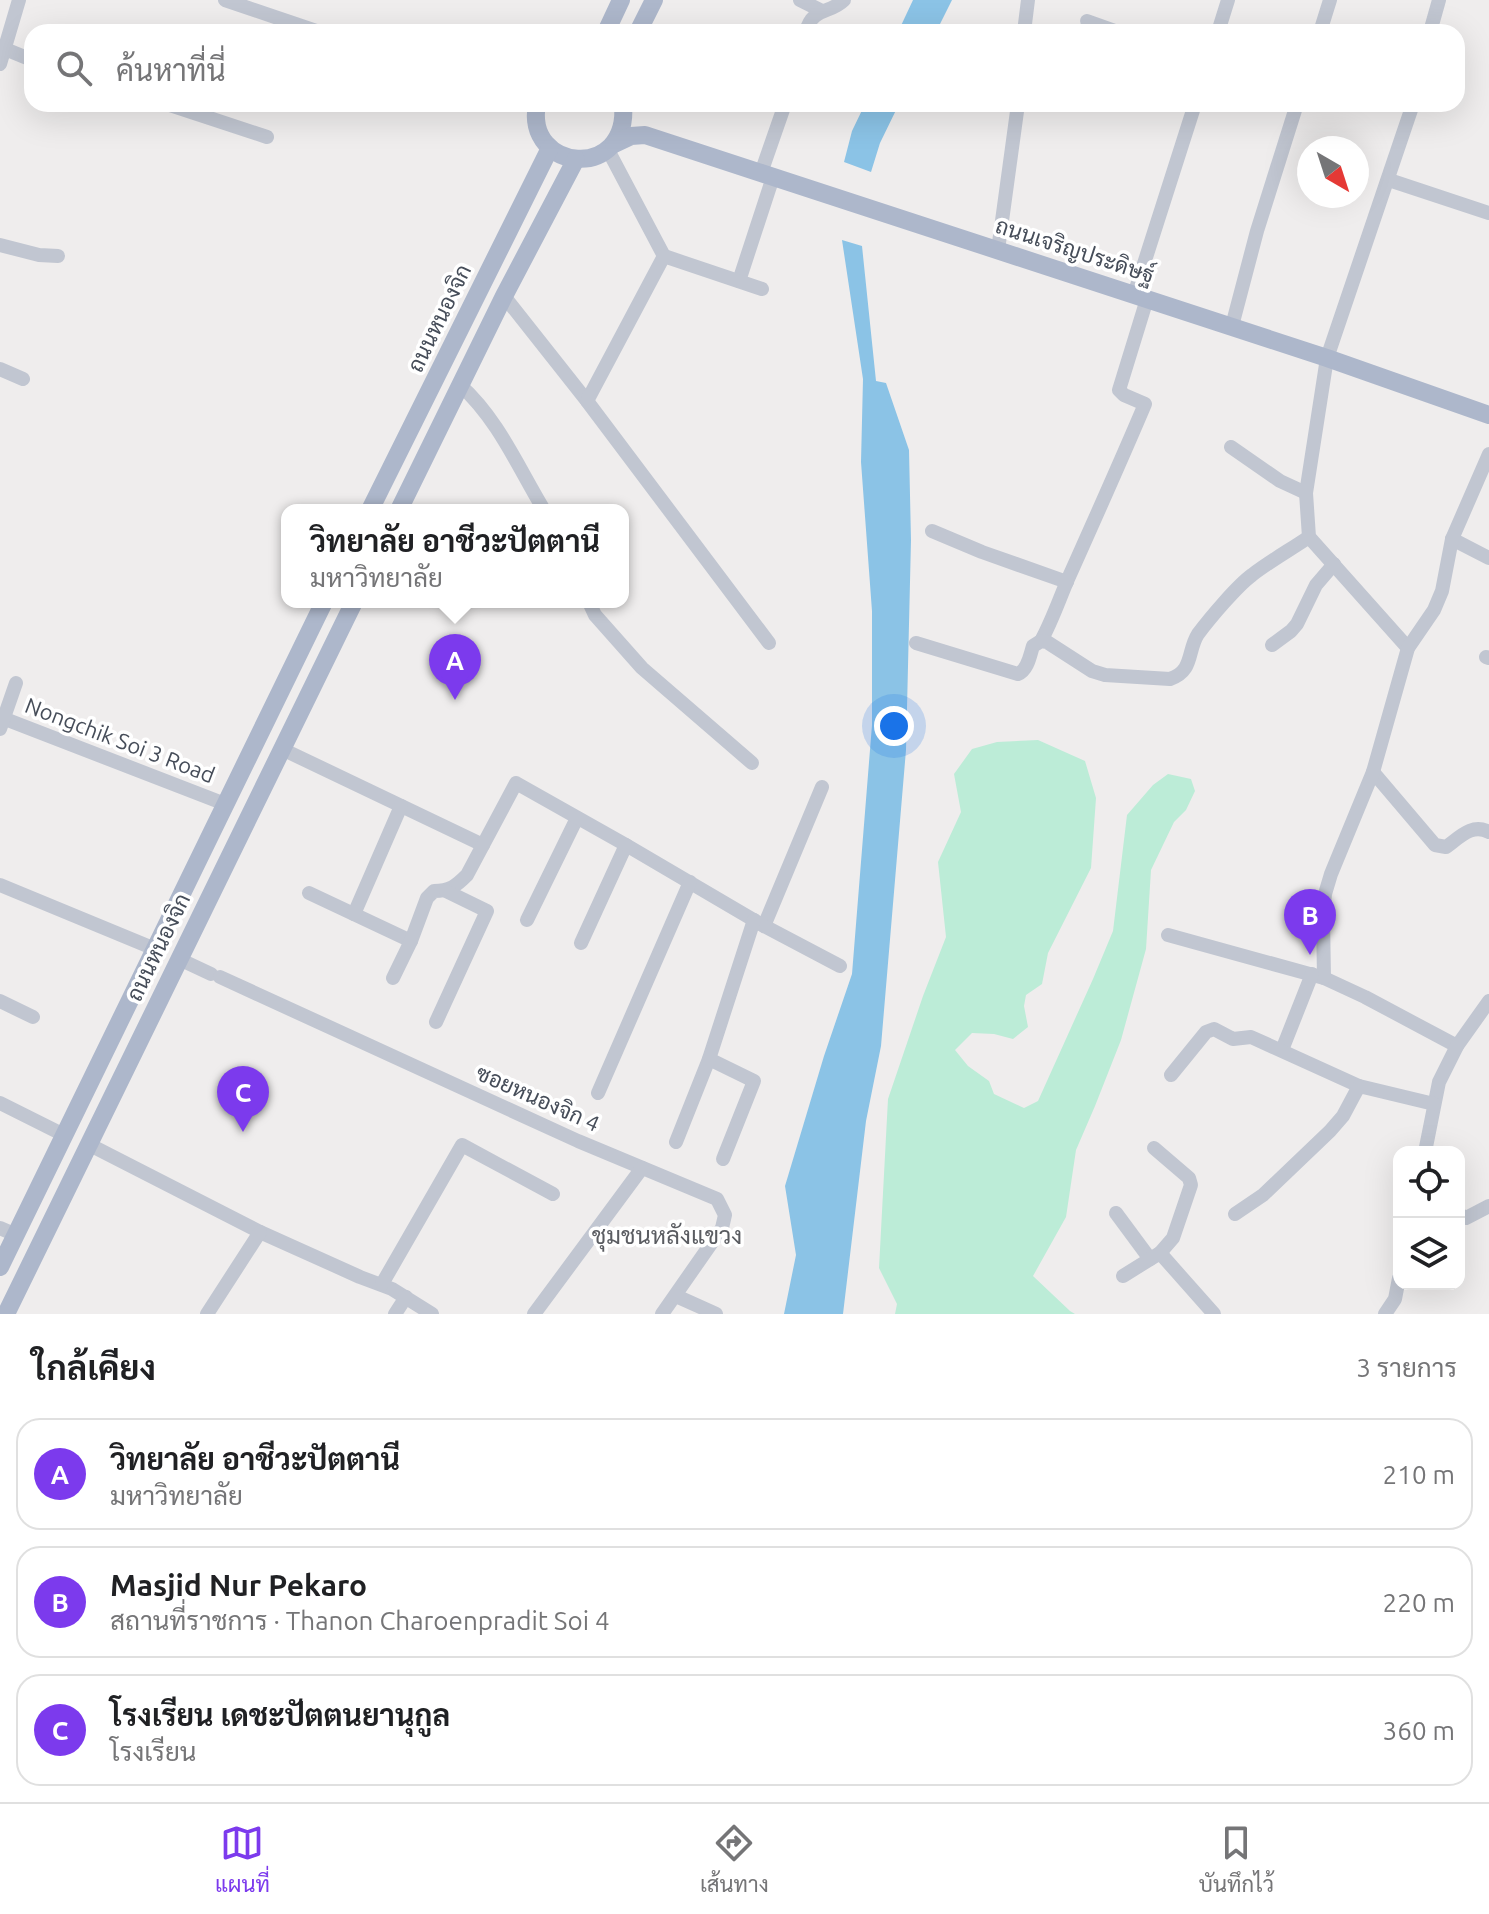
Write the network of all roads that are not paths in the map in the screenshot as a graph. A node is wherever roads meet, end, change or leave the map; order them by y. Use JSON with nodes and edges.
{"nodes":[{"id":1,"x":19,"y":0,"type":"edge"},
{"id":2,"x":225,"y":0,"type":"edge"},
{"id":3,"x":621,"y":0,"type":"edge"},
{"id":4,"x":654,"y":0,"type":"edge"},
{"id":5,"x":800,"y":0,"type":"edge"},
{"id":6,"x":844,"y":0,"type":"edge"},
{"id":7,"x":1028,"y":0,"type":"edge"},
{"id":8,"x":1228,"y":0,"type":"edge"},
{"id":9,"x":1330,"y":0,"type":"edge"},
{"id":10,"x":1439,"y":0,"type":"edge"},
{"id":11,"x":822,"y":11,"type":"junction"},
{"id":12,"x":1087,"y":21,"type":"dead end"},
{"id":13,"x":296,"y":24,"type":"edge"},
{"id":14,"x":610,"y":24,"type":"edge"},
{"id":15,"x":642,"y":24,"type":"edge"},
{"id":16,"x":808,"y":24,"type":"edge"},
{"id":17,"x":1025,"y":24,"type":"edge"},
{"id":18,"x":1095,"y":24,"type":"edge"},
{"id":19,"x":1220,"y":24,"type":"edge"},
{"id":20,"x":1322,"y":24,"type":"edge"},
{"id":21,"x":1432,"y":24,"type":"edge"},
{"id":22,"x":5,"y":49,"type":"junction"},
{"id":23,"x":24,"y":57,"type":"edge"},
{"id":24,"x":0,"y":64,"type":"edge"},
{"id":25,"x":191,"y":112,"type":"edge"},
{"id":26,"x":537,"y":112,"type":"edge"},
{"id":27,"x":624,"y":112,"type":"edge"},
{"id":28,"x":627,"y":112,"type":"edge"},
{"id":29,"x":783,"y":112,"type":"edge"},
{"id":30,"x":1017,"y":112,"type":"edge"},
{"id":31,"x":1193,"y":112,"type":"edge"},
{"id":32,"x":1294,"y":112,"type":"edge"},
{"id":33,"x":1410,"y":112,"type":"edge"},
{"id":34,"x":645,"y":135,"type":"junction"},
{"id":35,"x":267,"y":137,"type":"dead end"},
{"id":36,"x":611,"y":147,"type":"junction"},
{"id":37,"x":550,"y":148,"type":"junction"},
{"id":38,"x":576,"y":159,"type":"junction"},
{"id":39,"x":767,"y":175,"type":"junction"},
{"id":40,"x":1389,"y":180,"type":"junction"},
{"id":41,"x":1489,"y":213,"type":"edge"},
{"id":42,"x":0,"y":245,"type":"edge"},
{"id":43,"x":998,"y":250,"type":"junction"},
{"id":44,"x":58,"y":256,"type":"dead end"},
{"id":45,"x":664,"y":256,"type":"junction"},
{"id":46,"x":739,"y":281,"type":"junction"},
{"id":47,"x":762,"y":289,"type":"dead end"},
{"id":48,"x":504,"y":296,"type":"junction"},
{"id":49,"x":1141,"y":297,"type":"junction"},
{"id":50,"x":1232,"y":326,"type":"junction"},
{"id":51,"x":1327,"y":358,"type":"junction"},
{"id":52,"x":0,"y":369,"type":"edge"},
{"id":53,"x":23,"y":379,"type":"dead end"},
{"id":54,"x":460,"y":385,"type":"junction"},
{"id":55,"x":587,"y":401,"type":"junction"},
{"id":56,"x":1489,"y":415,"type":"edge"},
{"id":57,"x":1231,"y":447,"type":"dead end"},
{"id":58,"x":1489,"y":454,"type":"edge"},
{"id":59,"x":1306,"y":493,"type":"junction"},
{"id":60,"x":373,"y":504,"type":"edge"},
{"id":61,"x":402,"y":504,"type":"edge"},
{"id":62,"x":541,"y":504,"type":"edge"},
{"id":63,"x":932,"y":531,"type":"dead end"},
{"id":64,"x":1309,"y":537,"type":"junction"},
{"id":65,"x":1452,"y":539,"type":"junction"},
{"id":66,"x":1489,"y":558,"type":"edge"},
{"id":67,"x":1334,"y":564,"type":"junction"},
{"id":68,"x":1067,"y":582,"type":"junction"},
{"id":69,"x":321,"y":608,"type":"edge"},
{"id":70,"x":351,"y":608,"type":"edge"},
{"id":71,"x":592,"y":608,"type":"edge"},
{"id":72,"x":1041,"y":641,"type":"junction"},
{"id":73,"x":769,"y":643,"type":"dead end"},
{"id":74,"x":916,"y":643,"type":"dead end"},
{"id":75,"x":1272,"y":645,"type":"dead end"},
{"id":76,"x":1408,"y":648,"type":"junction"},
{"id":77,"x":301,"y":649,"type":"junction"},
{"id":78,"x":324,"y":663,"type":"junction"},
{"id":79,"x":16,"y":683,"type":"dead end"},
{"id":80,"x":1,"y":722,"type":"edge"},
{"id":81,"x":282,"y":749,"type":"junction"},
{"id":82,"x":752,"y":763,"type":"dead end"},
{"id":83,"x":1373,"y":772,"type":"junction"},
{"id":84,"x":822,"y":787,"type":"dead end"},
{"id":85,"x":225,"y":804,"type":"junction"},
{"id":86,"x":401,"y":806,"type":"junction"},
{"id":87,"x":577,"y":818,"type":"junction"},
{"id":88,"x":1489,"y":832,"type":"edge"},
{"id":89,"x":483,"y":845,"type":"junction"},
{"id":90,"x":626,"y":845,"type":"junction"},
{"id":91,"x":690,"y":882,"type":"junction"},
{"id":92,"x":0,"y":885,"type":"edge"},
{"id":93,"x":446,"y":891,"type":"junction"},
{"id":94,"x":309,"y":893,"type":"dead end"},
{"id":95,"x":354,"y":914,"type":"junction"},
{"id":96,"x":527,"y":920,"type":"dead end"},
{"id":97,"x":759,"y":923,"type":"junction"},
{"id":98,"x":1168,"y":935,"type":"dead end"},
{"id":99,"x":411,"y":941,"type":"junction"},
{"id":100,"x":581,"y":943,"type":"dead end"},
{"id":101,"x":155,"y":949,"type":"junction"},
{"id":102,"x":179,"y":959,"type":"junction"},
{"id":103,"x":840,"y":966,"type":"dead end"},
{"id":104,"x":1318,"y":976,"type":"junction"},
{"id":105,"x":393,"y":978,"type":"dead end"},
{"id":106,"x":0,"y":1001,"type":"edge"},
{"id":107,"x":1489,"y":1001,"type":"edge"},
{"id":108,"x":33,"y":1017,"type":"dead end"},
{"id":109,"x":436,"y":1022,"type":"dead end"},
{"id":110,"x":1457,"y":1046,"type":"junction"},
{"id":111,"x":1282,"y":1050,"type":"junction"},
{"id":112,"x":709,"y":1059,"type":"junction"},
{"id":113,"x":1171,"y":1075,"type":"dead end"},
{"id":114,"x":1359,"y":1086,"type":"junction"},
{"id":115,"x":598,"y":1093,"type":"dead end"},
{"id":116,"x":0,"y":1103,"type":"edge"},
{"id":117,"x":1434,"y":1104,"type":"junction"},
{"id":118,"x":64,"y":1135,"type":"junction"},
{"id":119,"x":676,"y":1142,"type":"dead end"},
{"id":120,"x":90,"y":1145,"type":"junction"},
{"id":121,"x":1426,"y":1146,"type":"edge"},
{"id":122,"x":1154,"y":1148,"type":"dead end"},
{"id":123,"x":723,"y":1159,"type":"dead end"},
{"id":124,"x":642,"y":1168,"type":"junction"},
{"id":125,"x":553,"y":1194,"type":"dead end"},
{"id":126,"x":1489,"y":1206,"type":"edge"},
{"id":127,"x":1116,"y":1213,"type":"dead end"},
{"id":128,"x":1235,"y":1214,"type":"dead end"},
{"id":129,"x":1465,"y":1217,"type":"edge"},
{"id":130,"x":8,"y":1232,"type":"edge"},
{"id":131,"x":260,"y":1232,"type":"junction"},
{"id":132,"x":1155,"y":1256,"type":"junction"},
{"id":133,"x":0,"y":1267,"type":"edge"},
{"id":134,"x":1123,"y":1276,"type":"dead end"},
{"id":135,"x":382,"y":1284,"type":"junction"},
{"id":136,"x":1397,"y":1290,"type":"edge"},
{"id":137,"x":676,"y":1296,"type":"junction"},
{"id":138,"x":406,"y":1297,"type":"junction"},
{"id":139,"x":1211,"y":1313,"type":"edge"},
{"id":140,"x":6,"y":1314,"type":"edge"},
{"id":141,"x":207,"y":1314,"type":"edge"},
{"id":142,"x":395,"y":1314,"type":"edge"},
{"id":143,"x":432,"y":1314,"type":"edge"},
{"id":144,"x":534,"y":1314,"type":"edge"},
{"id":145,"x":662,"y":1314,"type":"edge"},
{"id":146,"x":716,"y":1314,"type":"edge"},
{"id":147,"x":1385,"y":1314,"type":"edge"}],
"edges":[{"from":1,"to":22,"type":"street"},
{"from":2,"to":13,"type":"street"},
{"from":3,"to":14,"type":"main road"},
{"from":4,"to":15,"type":"main road"},
{"from":5,"to":11,"type":"street"},
{"from":6,"to":11,"type":"street"},
{"from":7,"to":17,"type":"street"},
{"from":8,"to":19,"type":"street"},
{"from":9,"to":20,"type":"street"},
{"from":10,"to":21,"type":"street"},
{"from":11,"to":16,"type":"street"},
{"from":12,"to":18,"type":"street"},
{"from":22,"to":23,"type":"street"},
{"from":22,"to":24,"type":"street"},
{"from":25,"to":35,"type":"street"},
{"from":26,"to":37,"type":"main road"},
{"from":27,"to":36,"type":"main road"},
{"from":28,"to":34,"type":"main road"},
{"from":29,"to":39,"type":"street"},
{"from":30,"to":43,"type":"street"},
{"from":31,"to":49,"type":"street"},
{"from":32,"to":50,"type":"street"},
{"from":33,"to":40,"type":"street"},
{"from":34,"to":36,"type":"main road"},
{"from":34,"to":39,"type":"main road","name":"ถนนเจริญประดิษฐ์"},
{"from":36,"to":38,"type":"main road"},
{"from":36,"to":45,"type":"street"},
{"from":37,"to":38,"type":"main road"},
{"from":37,"to":60,"type":"main road","name":"ถนนหนองจิก"},
{"from":38,"to":48,"type":"main road"},
{"from":39,"to":43,"type":"main road","name":"ถนนเจริญประดิษฐ์"},
{"from":39,"to":46,"type":"street"},
{"from":40,"to":41,"type":"street"},
{"from":40,"to":51,"type":"street"},
{"from":42,"to":44,"type":"street"},
{"from":43,"to":49,"type":"main road","name":"ถนนเจริญประดิษฐ์"},
{"from":45,"to":46,"type":"street"},
{"from":45,"to":55,"type":"street"},
{"from":46,"to":47,"type":"street"},
{"from":48,"to":54,"type":"main road"},
{"from":48,"to":55,"type":"street"},
{"from":49,"to":50,"type":"main road","name":"ถนนเจริญประดิษฐ์"},
{"from":49,"to":68,"type":"street"},
{"from":50,"to":51,"type":"main road","name":"ถนนเจริญประดิษฐ์"},
{"from":51,"to":56,"type":"main road","name":"ถนนเจริญประดิษฐ์"},
{"from":51,"to":59,"type":"street"},
{"from":52,"to":53,"type":"street"},
{"from":54,"to":61,"type":"main road"},
{"from":54,"to":62,"type":"street"},
{"from":55,"to":73,"type":"street"},
{"from":57,"to":59,"type":"street"},
{"from":58,"to":65,"type":"street"},
{"from":59,"to":64,"type":"street"},
{"from":63,"to":68,"type":"street"},
{"from":64,"to":67,"type":"street"},
{"from":64,"to":72,"type":"street"},
{"from":65,"to":66,"type":"street"},
{"from":65,"to":76,"type":"street"},
{"from":67,"to":75,"type":"street"},
{"from":67,"to":76,"type":"street"},
{"from":68,"to":72,"type":"street"},
{"from":69,"to":77,"type":"main road","name":"ถนนหนองจิก"},
{"from":70,"to":78,"type":"main road","name":"ถนนหนองจิก"},
{"from":71,"to":82,"type":"street"},
{"from":72,"to":74,"type":"street"},
{"from":76,"to":83,"type":"street"},
{"from":77,"to":78,"type":"main road"},
{"from":77,"to":85,"type":"main road","name":"ถนนหนองจิก"},
{"from":78,"to":81,"type":"main road","name":"ถนนหนองจิก"},
{"from":79,"to":80,"type":"street"},
{"from":80,"to":85,"type":"street","name":"Nongchik Soi 3 Road"},
{"from":81,"to":86,"type":"street"},
{"from":81,"to":102,"type":"main road","name":"ถนนหนองจิก"},
{"from":83,"to":88,"type":"street"},
{"from":83,"to":104,"type":"street"},
{"from":84,"to":97,"type":"street"},
{"from":85,"to":101,"type":"main road","name":"ถนนหนองจิก"},
{"from":86,"to":89,"type":"street"},
{"from":86,"to":95,"type":"street"},
{"from":87,"to":89,"type":"street"},
{"from":87,"to":90,"type":"street"},
{"from":87,"to":96,"type":"street"},
{"from":89,"to":93,"type":"street"},
{"from":90,"to":91,"type":"street"},
{"from":90,"to":100,"type":"street"},
{"from":91,"to":97,"type":"street"},
{"from":91,"to":115,"type":"street"},
{"from":92,"to":101,"type":"street"},
{"from":93,"to":99,"type":"street"},
{"from":93,"to":109,"type":"street"},
{"from":94,"to":95,"type":"street"},
{"from":95,"to":99,"type":"street"},
{"from":97,"to":103,"type":"street"},
{"from":97,"to":112,"type":"street"},
{"from":98,"to":104,"type":"street"},
{"from":99,"to":105,"type":"street"},
{"from":101,"to":102,"type":"main road"},
{"from":101,"to":118,"type":"main road","name":"ถนนหนองจิก"},
{"from":102,"to":120,"type":"main road","name":"ถนนหนองจิก"},
{"from":102,"to":124,"type":"street","name":"ซอยหนองจิก 4"},
{"from":104,"to":110,"type":"street"},
{"from":104,"to":111,"type":"street"},
{"from":106,"to":108,"type":"street"},
{"from":107,"to":110,"type":"street"},
{"from":110,"to":117,"type":"street"},
{"from":111,"to":113,"type":"street"},
{"from":111,"to":114,"type":"street"},
{"from":112,"to":119,"type":"street"},
{"from":112,"to":123,"type":"street"},
{"from":114,"to":117,"type":"street"},
{"from":114,"to":128,"type":"street"},
{"from":116,"to":118,"type":"street"},
{"from":117,"to":121,"type":"street"},
{"from":118,"to":130,"type":"main road","name":"ถนนหนองจิก"},
{"from":120,"to":131,"type":"street"},
{"from":120,"to":140,"type":"main road","name":"ถนนหนองจิก"},
{"from":122,"to":132,"type":"street"},
{"from":124,"to":137,"type":"street","name":"ซอยหนองจิก 4"},
{"from":124,"to":144,"type":"street"},
{"from":125,"to":135,"type":"street"},
{"from":126,"to":129,"type":"street"},
{"from":127,"to":132,"type":"street"},
{"from":130,"to":133,"type":"main road","name":"ถนนหนองจิก"},
{"from":131,"to":135,"type":"street"},
{"from":131,"to":141,"type":"street"},
{"from":132,"to":134,"type":"street"},
{"from":132,"to":139,"type":"street"},
{"from":135,"to":138,"type":"street"},
{"from":136,"to":147,"type":"street"},
{"from":137,"to":145,"type":"street","name":"ซอยหนองจิก 4"},
{"from":137,"to":146,"type":"street"},
{"from":138,"to":142,"type":"street"},
{"from":138,"to":143,"type":"street"}]}
